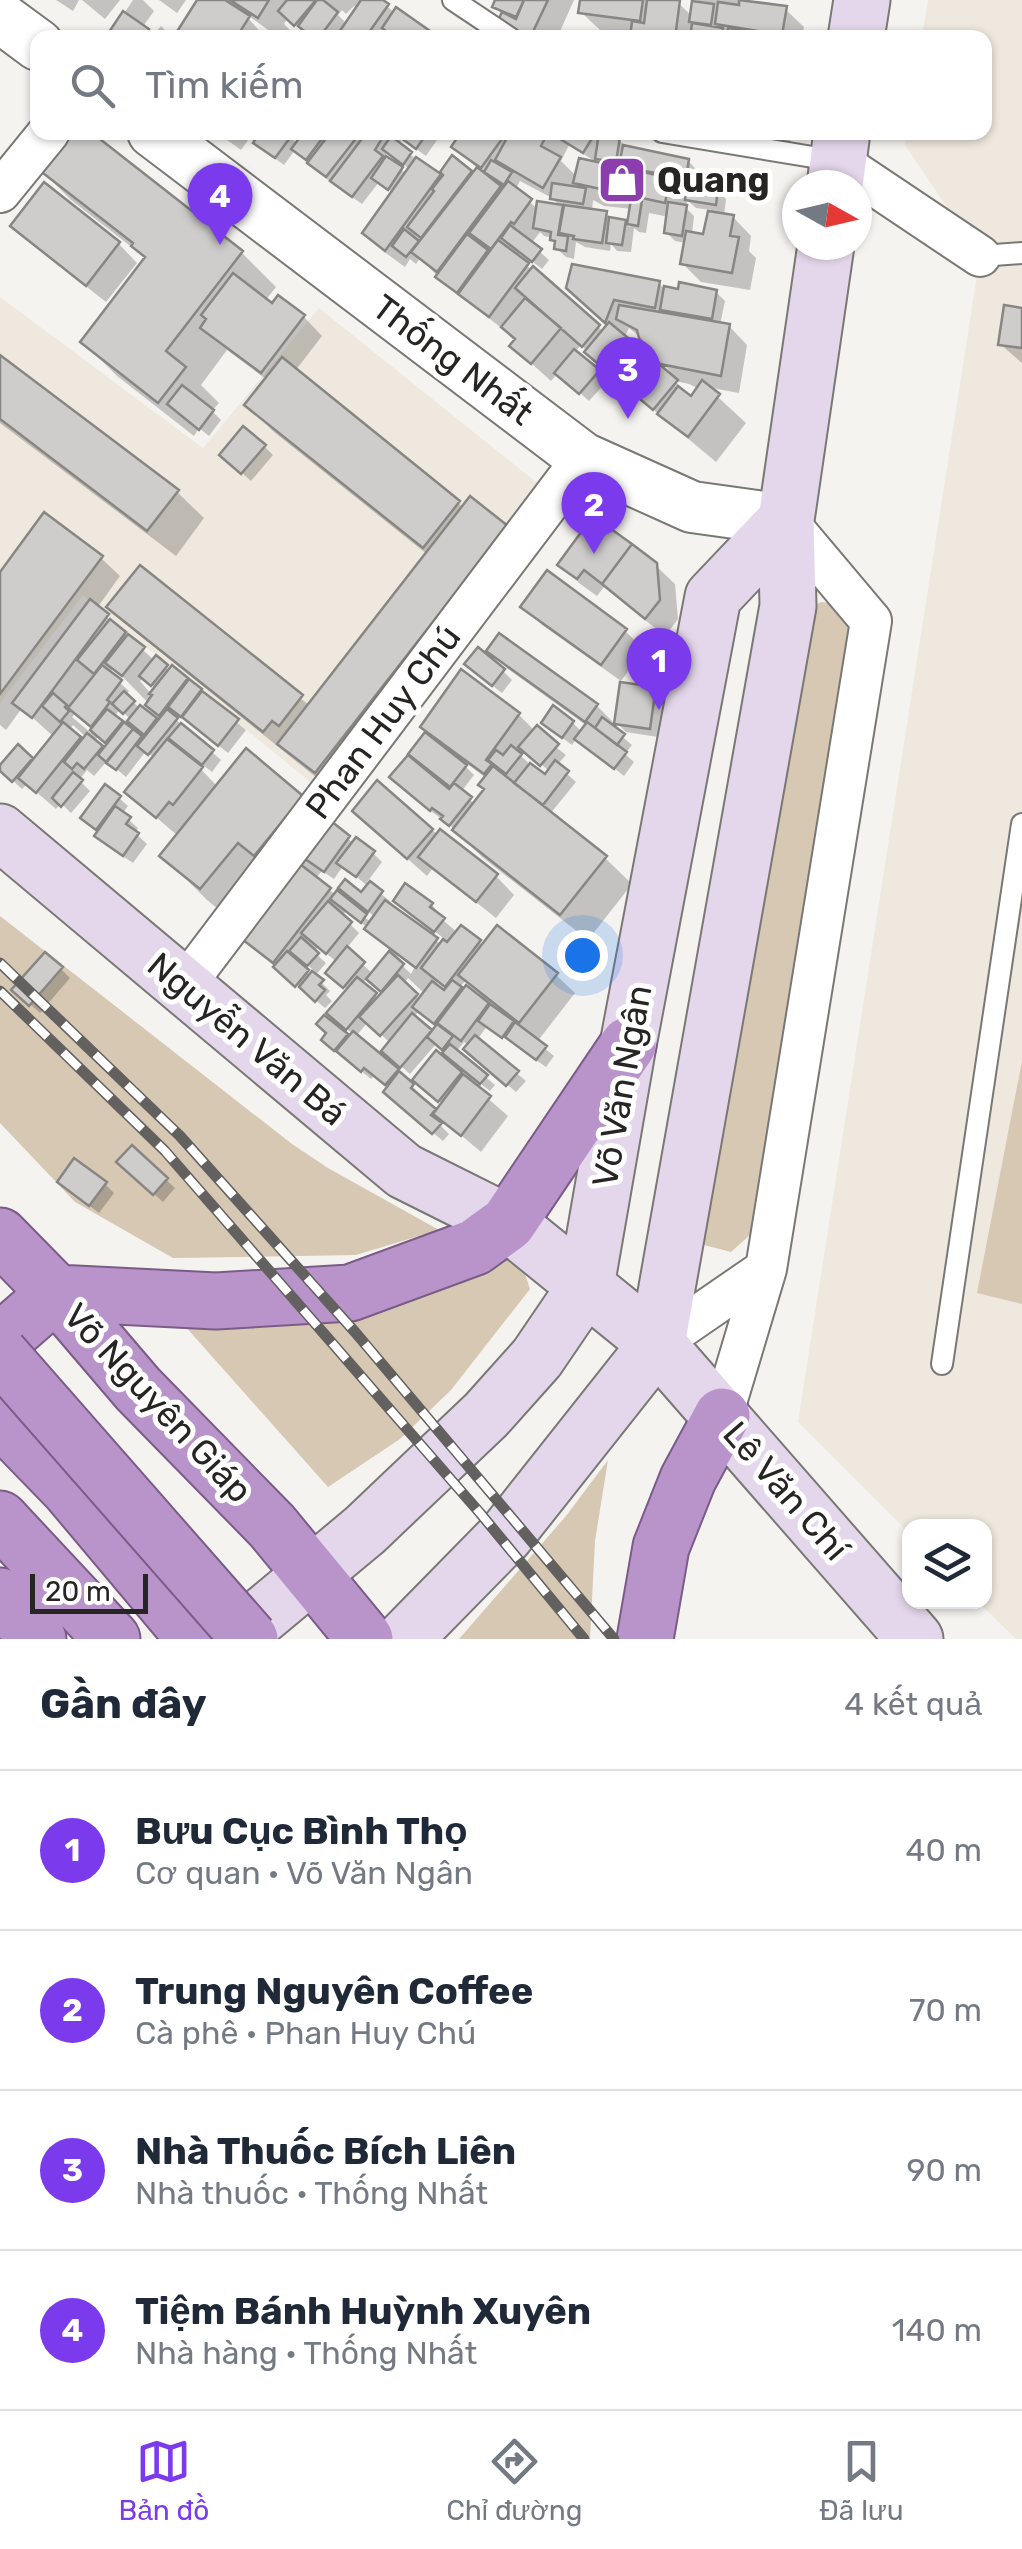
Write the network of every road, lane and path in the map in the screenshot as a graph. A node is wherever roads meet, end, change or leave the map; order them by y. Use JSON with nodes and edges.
{"nodes":[{"id":1,"x":454,"y":0,"type":"edge"},
{"id":2,"x":862,"y":0,"type":"edge"},
{"id":3,"x":0,"y":16,"type":"edge"},
{"id":4,"x":498,"y":30,"type":"edge"},
{"id":5,"x":857,"y":30,"type":"edge"},
{"id":6,"x":30,"y":39,"type":"edge"},
{"id":7,"x":42,"y":140,"type":"edge"},
{"id":8,"x":164,"y":140,"type":"edge"},
{"id":9,"x":713,"y":140,"type":"edge"},
{"id":10,"x":839,"y":160,"type":"edge"},
{"id":11,"x":0,"y":192,"type":"edge"},
{"id":12,"x":1022,"y":253,"type":"edge"},
{"id":13,"x":980,"y":256,"type":"joint"},
{"id":14,"x":824,"y":260,"type":"edge"},
{"id":15,"x":583,"y":458,"type":"junction"},
{"id":16,"x":786,"y":520,"type":"junction"},
{"id":17,"x":1022,"y":824,"type":"edge"},
{"id":18,"x":0,"y":832,"type":"edge"},
{"id":19,"x":184,"y":986,"type":"junction"},
{"id":20,"x":628,"y":1045,"type":"junction"},
{"id":21,"x":508,"y":1223,"type":"junction"},
{"id":22,"x":0,"y":1236,"type":"edge"},
{"id":23,"x":766,"y":1268,"type":"junction"},
{"id":24,"x":586,"y":1286,"type":"junction"},
{"id":25,"x":56,"y":1293,"type":"junction"},
{"id":26,"x":0,"y":1342,"type":"edge"},
{"id":27,"x":657,"y":1344,"type":"junction"},
{"id":28,"x":0,"y":1354,"type":"edge"},
{"id":29,"x":942,"y":1364,"type":"dead end"},
{"id":30,"x":722,"y":1416,"type":"junction"},
{"id":31,"x":0,"y":1418,"type":"edge"},
{"id":32,"x":0,"y":1519,"type":"edge"},
{"id":33,"x":311,"y":1574,"type":"junction"},
{"id":34,"x":0,"y":1596,"type":"edge"},
{"id":35,"x":38,"y":1639,"type":"edge"},
{"id":36,"x":112,"y":1639,"type":"edge"},
{"id":37,"x":196,"y":1639,"type":"edge"},
{"id":38,"x":234,"y":1639,"type":"edge"},
{"id":39,"x":250,"y":1639,"type":"edge"},
{"id":40,"x":365,"y":1639,"type":"edge"},
{"id":41,"x":404,"y":1639,"type":"edge"},
{"id":42,"x":645,"y":1639,"type":"edge"},
{"id":43,"x":914,"y":1639,"type":"edge"}],
"edges":[{"from":1,"to":4,"type":"lane"},
{"from":2,"to":5,"type":"main road"},
{"from":3,"to":6,"type":"street"},
{"from":7,"to":11,"type":"street"},
{"from":8,"to":15,"type":"street","name":"Thống Nhất"},
{"from":9,"to":10,"type":"lane"},
{"from":10,"to":13,"type":"street"},
{"from":12,"to":13,"type":"lane"},
{"from":14,"to":16,"type":"main road"},
{"from":15,"to":16,"type":"street","name":"Thống Nhất"},
{"from":15,"to":19,"type":"street","name":"Phan Huy Chú"},
{"from":16,"to":20,"type":"main road","name":"Võ Văn Ngân"},
{"from":16,"to":23,"type":"street"},
{"from":16,"to":27,"type":"main road"},
{"from":17,"to":29,"type":"lane"},
{"from":18,"to":19,"type":"main road","name":"Nguyễn Văn Bá"},
{"from":19,"to":21,"type":"main road","name":"Nguyễn Văn Bá"},
{"from":20,"to":21,"type":"highway"},
{"from":20,"to":24,"type":"main road","name":"Võ Văn Ngân"},
{"from":21,"to":24,"type":"main road","name":"Nguyễn Văn Bá"},
{"from":21,"to":25,"type":"highway"},
{"from":22,"to":25,"type":"highway","name":"Võ Nguyên Giáp"},
{"from":23,"to":27,"type":"street"},
{"from":23,"to":30,"type":"street"},
{"from":24,"to":27,"type":"main road","name":"Lê Văn Chí"},
{"from":24,"to":33,"type":"main road","name":"Võ Văn Ngân"},
{"from":25,"to":26,"type":"highway"},
{"from":25,"to":33,"type":"highway","name":"Võ Nguyên Giáp"},
{"from":27,"to":30,"type":"main road","name":"Lê Văn Chí"},
{"from":27,"to":41,"type":"main road"},
{"from":28,"to":39,"type":"highway","bridge":true},
{"from":30,"to":42,"type":"highway"},
{"from":30,"to":43,"type":"main road","name":"Lê Văn Chí"},
{"from":31,"to":37,"type":"highway"},
{"from":32,"to":36,"type":"highway"},
{"from":33,"to":38,"type":"main road","name":"Võ Văn Ngân"},
{"from":33,"to":40,"type":"highway","name":"Võ Nguyên Giáp"},
{"from":34,"to":35,"type":"highway"}]}
